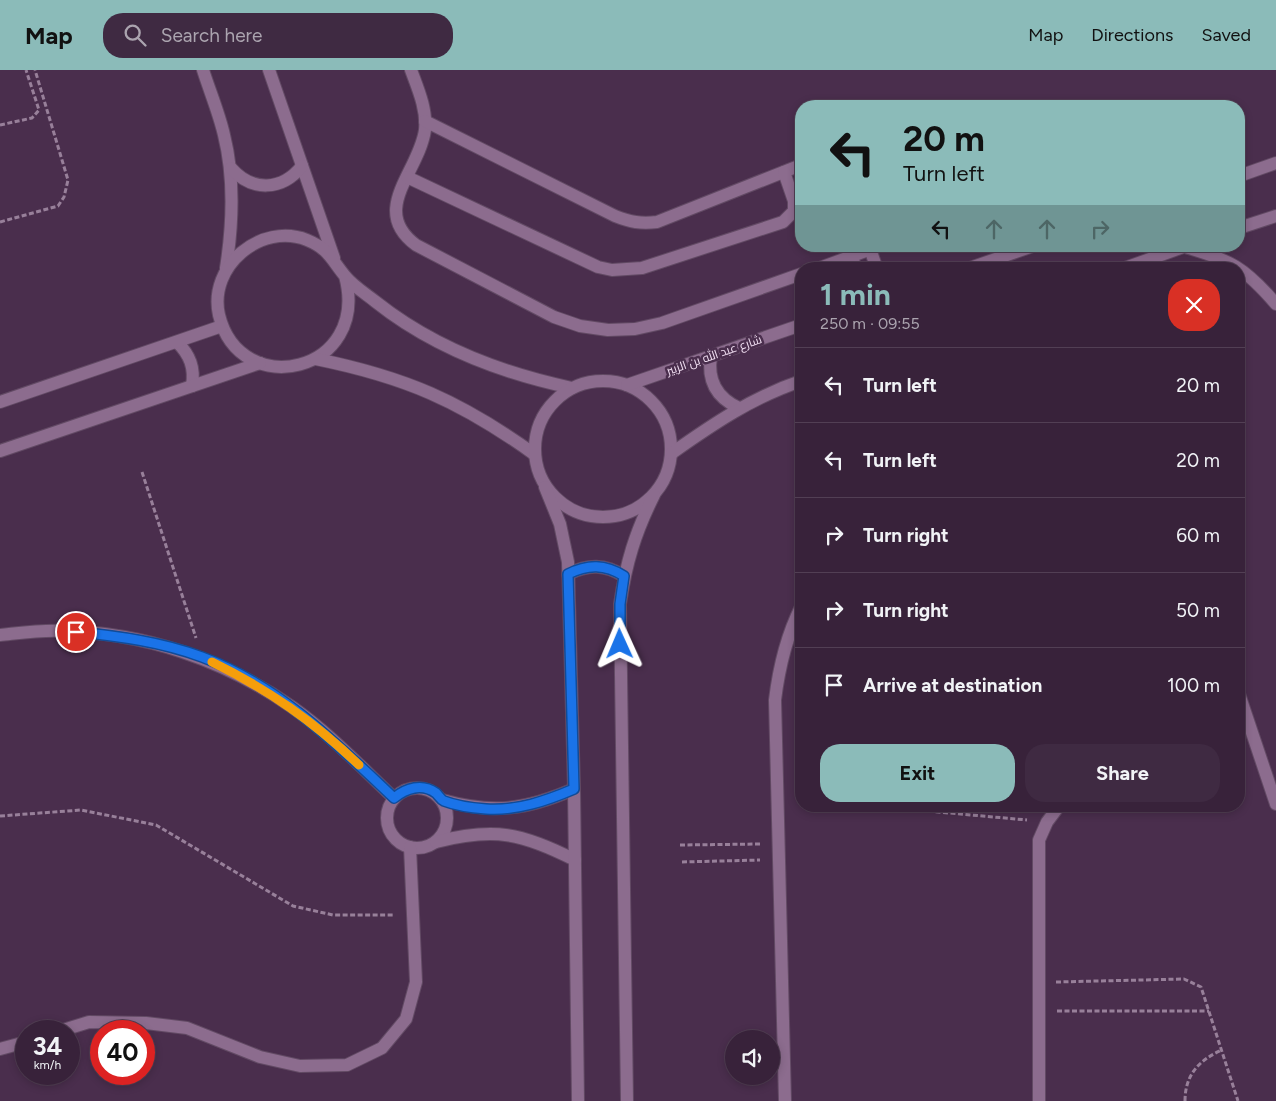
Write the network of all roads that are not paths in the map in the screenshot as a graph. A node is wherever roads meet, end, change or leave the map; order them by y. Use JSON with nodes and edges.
{"nodes":[{"id":1,"x":203,"y":70,"type":"edge"},
{"id":2,"x":269,"y":70,"type":"edge"},
{"id":3,"x":411,"y":70,"type":"edge"},
{"id":4,"x":425,"y":121,"type":"junction"},
{"id":5,"x":1276,"y":163,"type":"edge"},
{"id":6,"x":302,"y":166,"type":"junction"},
{"id":7,"x":795,"y":167,"type":"edge"},
{"id":8,"x":231,"y":168,"type":"junction"},
{"id":9,"x":784,"y":172,"type":"junction"},
{"id":10,"x":1245,"y":174,"type":"edge"},
{"id":11,"x":407,"y":176,"type":"junction"},
{"id":12,"x":1276,"y":216,"type":"edge"},
{"id":13,"x":1245,"y":226,"type":"edge"},
{"id":14,"x":868,"y":252,"type":"edge"},
{"id":15,"x":1016,"y":252,"type":"edge"},
{"id":16,"x":1169,"y":252,"type":"edge"},
{"id":17,"x":1205,"y":252,"type":"edge"},
{"id":18,"x":335,"y":260,"type":"junction"},
{"id":19,"x":855,"y":262,"type":"edge"},
{"id":20,"x":987,"y":262,"type":"edge"},
{"id":21,"x":1141,"y":262,"type":"edge"},
{"id":22,"x":1229,"y":262,"type":"edge"},
{"id":23,"x":226,"y":270,"type":"junction"},
{"id":24,"x":1245,"y":273,"type":"edge"},
{"id":25,"x":345,"y":276,"type":"junction"},
{"id":26,"x":795,"y":276,"type":"edge"},
{"id":27,"x":1276,"y":304,"type":"edge"},
{"id":28,"x":222,"y":326,"type":"junction"},
{"id":29,"x":795,"y":327,"type":"edge"},
{"id":30,"x":177,"y":342,"type":"junction"},
{"id":31,"x":711,"y":356,"type":"junction"},
{"id":32,"x":316,"y":359,"type":"junction"},
{"id":33,"x":260,"y":363,"type":"junction"},
{"id":34,"x":795,"y":383,"type":"edge"},
{"id":35,"x":628,"y":385,"type":"junction"},
{"id":36,"x":192,"y":386,"type":"junction"},
{"id":37,"x":572,"y":388,"type":"junction"},
{"id":38,"x":0,"y":402,"type":"edge"},
{"id":39,"x":739,"y":408,"type":"junction"},
{"id":40,"x":0,"y":451,"type":"edge"},
{"id":41,"x":534,"y":454,"type":"junction"},
{"id":42,"x":672,"y":454,"type":"junction"},
{"id":43,"x":545,"y":488,"type":"junction"},
{"id":44,"x":654,"y":495,"type":"junction"},
{"id":45,"x":568,"y":574,"type":"junction"},
{"id":46,"x":624,"y":576,"type":"junction"},
{"id":47,"x":795,"y":619,"type":"edge"},
{"id":48,"x":0,"y":635,"type":"edge"},
{"id":49,"x":1245,"y":731,"type":"edge"},
{"id":50,"x":574,"y":789,"type":"junction"},
{"id":51,"x":394,"y":798,"type":"junction"},
{"id":52,"x":442,"y":800,"type":"junction"},
{"id":53,"x":1276,"y":804,"type":"edge"},
{"id":54,"x":1056,"y":812,"type":"edge"},
{"id":55,"x":436,"y":842,"type":"junction"},
{"id":56,"x":410,"y":847,"type":"junction"},
{"id":57,"x":575,"y":860,"type":"junction"},
{"id":58,"x":80,"y":1025,"type":"edge"},
{"id":59,"x":15,"y":1045,"type":"edge"},
{"id":60,"x":0,"y":1050,"type":"edge"},
{"id":61,"x":578,"y":1101,"type":"edge"},
{"id":62,"x":627,"y":1101,"type":"edge"},
{"id":63,"x":784,"y":1101,"type":"edge"},
{"id":64,"x":1039,"y":1101,"type":"edge"}],
"edges":[{"from":1,"to":8,"type":"street"},
{"from":2,"to":6,"type":"street"},
{"from":3,"to":4,"type":"street"},
{"from":4,"to":9,"type":"street"},
{"from":4,"to":11,"type":"street"},
{"from":5,"to":10,"type":"street"},
{"from":6,"to":8,"type":"street"},
{"from":6,"to":18,"type":"street"},
{"from":7,"to":9,"type":"street"},
{"from":8,"to":23,"type":"street"},
{"from":9,"to":11,"type":"street"},
{"from":11,"to":26,"type":"street"},
{"from":12,"to":13,"type":"street"},
{"from":14,"to":19,"type":"street"},
{"from":15,"to":20,"type":"street"},
{"from":16,"to":21,"type":"street"},
{"from":17,"to":22,"type":"street"},
{"from":18,"to":23,"type":"street"},
{"from":18,"to":25,"type":"street"},
{"from":23,"to":28,"type":"street"},
{"from":24,"to":27,"type":"street"},
{"from":25,"to":32,"type":"street"},
{"from":25,"to":37,"type":"street"},
{"from":28,"to":30,"type":"street"},
{"from":28,"to":33,"type":"street"},
{"from":29,"to":31,"type":"street","name":"شارع عبد الله بن الزبير"},
{"from":30,"to":36,"type":"street"},
{"from":30,"to":38,"type":"street"},
{"from":31,"to":35,"type":"street","name":"شارع عبد الله بن الزبير"},
{"from":31,"to":39,"type":"street"},
{"from":32,"to":33,"type":"street"},
{"from":32,"to":41,"type":"street"},
{"from":33,"to":36,"type":"street"},
{"from":34,"to":39,"type":"street"},
{"from":35,"to":37,"type":"street"},
{"from":35,"to":42,"type":"street"},
{"from":36,"to":40,"type":"street"},
{"from":37,"to":41,"type":"street"},
{"from":39,"to":42,"type":"street"},
{"from":41,"to":43,"type":"street"},
{"from":42,"to":44,"type":"street"},
{"from":43,"to":44,"type":"street"},
{"from":43,"to":45,"type":"street"},
{"from":44,"to":46,"type":"street"},
{"from":45,"to":46,"type":"street"},
{"from":45,"to":50,"type":"street"},
{"from":46,"to":62,"type":"street"},
{"from":47,"to":63,"type":"street"},
{"from":48,"to":51,"type":"street"},
{"from":49,"to":53,"type":"street"},
{"from":50,"to":52,"type":"street"},
{"from":50,"to":57,"type":"street"},
{"from":51,"to":52,"type":"street"},
{"from":51,"to":56,"type":"street"},
{"from":52,"to":55,"type":"street"},
{"from":54,"to":64,"type":"street"},
{"from":55,"to":56,"type":"street"},
{"from":55,"to":57,"type":"street"},
{"from":56,"to":58,"type":"street"},
{"from":57,"to":61,"type":"street"},
{"from":59,"to":60,"type":"street"}]}
